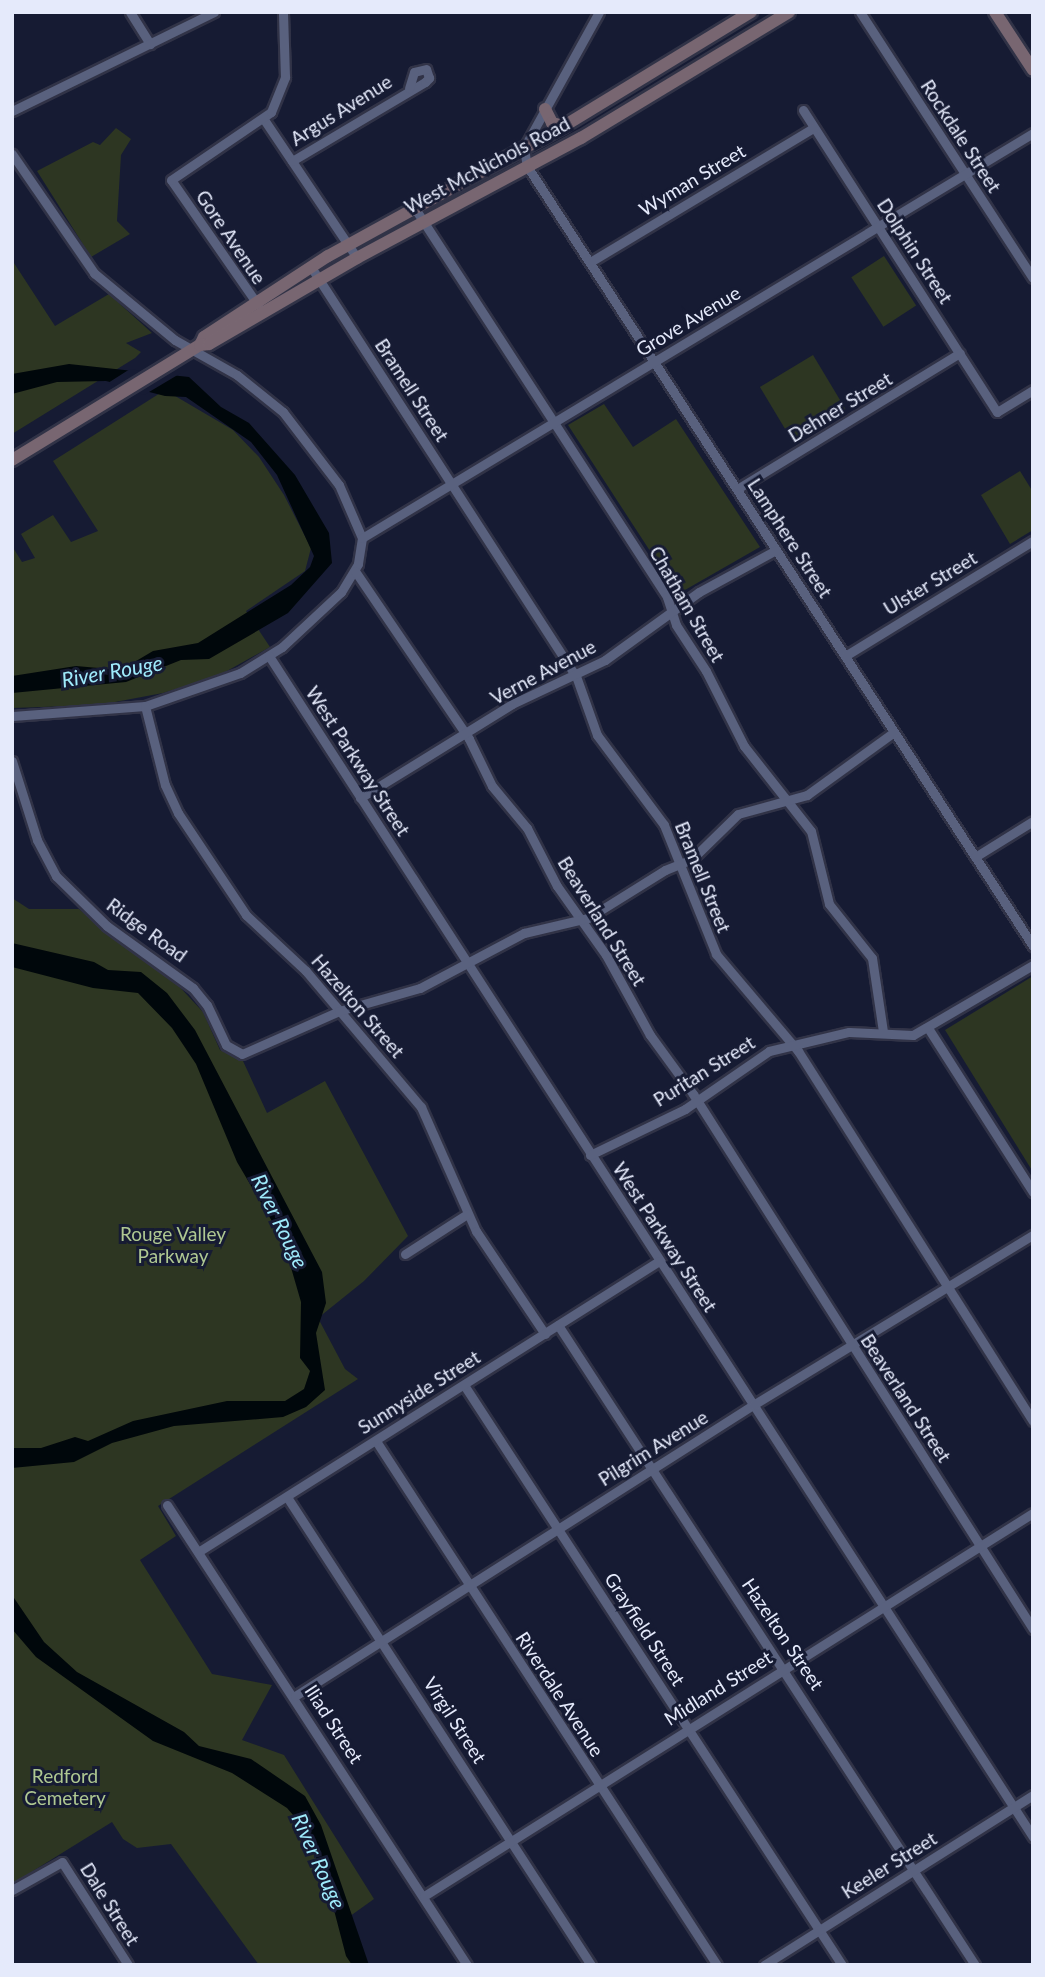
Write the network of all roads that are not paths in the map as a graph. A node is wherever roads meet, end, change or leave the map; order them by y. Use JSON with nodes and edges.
{"nodes":[{"id":1,"x":130,"y":12,"type":"edge"},
{"id":2,"x":214,"y":12,"type":"edge"},
{"id":3,"x":283,"y":12,"type":"edge"},
{"id":4,"x":599,"y":12,"type":"edge"},
{"id":5,"x":751,"y":12,"type":"edge"},
{"id":6,"x":789,"y":12,"type":"edge"},
{"id":7,"x":860,"y":12,"type":"edge"},
{"id":8,"x":995,"y":12,"type":"edge"},
{"id":9,"x":150,"y":44,"type":"junction"},
{"id":10,"x":1033,"y":70,"type":"edge"},
{"id":11,"x":409,"y":88,"type":"dead end"},
{"id":12,"x":598,"y":106,"type":"junction"},
{"id":13,"x":545,"y":109,"type":"junction"},
{"id":14,"x":803,"y":110,"type":"dead end"},
{"id":15,"x":12,"y":111,"type":"edge"},
{"id":16,"x":265,"y":121,"type":"junction"},
{"id":17,"x":608,"y":122,"type":"junction"},
{"id":18,"x":568,"y":124,"type":"junction"},
{"id":19,"x":813,"y":128,"type":"junction"},
{"id":20,"x":1033,"y":133,"type":"edge"},
{"id":21,"x":581,"y":138,"type":"junction"},
{"id":22,"x":523,"y":148,"type":"junction"},
{"id":23,"x":12,"y":154,"type":"edge"},
{"id":24,"x":292,"y":161,"type":"junction"},
{"id":25,"x":527,"y":166,"type":"junction"},
{"id":26,"x":964,"y":174,"type":"junction"},
{"id":27,"x":171,"y":180,"type":"joint"},
{"id":28,"x":414,"y":207,"type":"junction"},
{"id":29,"x":423,"y":221,"type":"junction"},
{"id":30,"x":877,"y":227,"type":"junction"},
{"id":31,"x":348,"y":244,"type":"junction"},
{"id":32,"x":357,"y":258,"type":"junction"},
{"id":33,"x":590,"y":262,"type":"junction"},
{"id":34,"x":311,"y":267,"type":"junction"},
{"id":35,"x":1033,"y":278,"type":"edge"},
{"id":36,"x":320,"y":280,"type":"junction"},
{"id":37,"x":259,"y":308,"type":"junction"},
{"id":38,"x":192,"y":350,"type":"junction"},
{"id":39,"x":960,"y":353,"type":"junction"},
{"id":40,"x":654,"y":362,"type":"junction"},
{"id":41,"x":1033,"y":390,"type":"edge"},
{"id":42,"x":553,"y":423,"type":"junction"},
{"id":43,"x":12,"y":460,"type":"edge"},
{"id":44,"x":452,"y":484,"type":"junction"},
{"id":45,"x":737,"y":489,"type":"junction"},
{"id":46,"x":362,"y":538,"type":"junction"},
{"id":47,"x":1033,"y":541,"type":"edge"},
{"id":48,"x":776,"y":550,"type":"junction"},
{"id":49,"x":355,"y":571,"type":"junction"},
{"id":50,"x":673,"y":611,"type":"junction"},
{"id":51,"x":269,"y":656,"type":"junction"},
{"id":52,"x":845,"y":656,"type":"junction"},
{"id":53,"x":576,"y":676,"type":"junction"},
{"id":54,"x":145,"y":706,"type":"junction"},
{"id":55,"x":12,"y":716,"type":"edge"},
{"id":56,"x":894,"y":732,"type":"junction"},
{"id":57,"x":466,"y":735,"type":"junction"},
{"id":58,"x":12,"y":761,"type":"edge"},
{"id":59,"x":360,"y":798,"type":"junction"},
{"id":60,"x":786,"y":800,"type":"junction"},
{"id":61,"x":1033,"y":821,"type":"edge"},
{"id":62,"x":975,"y":857,"type":"junction"},
{"id":63,"x":681,"y":863,"type":"junction"},
{"id":64,"x":578,"y":919,"type":"junction"},
{"id":65,"x":1033,"y":946,"type":"edge"},
{"id":66,"x":468,"y":961,"type":"junction"},
{"id":67,"x":1033,"y":965,"type":"edge"},
{"id":68,"x":339,"y":1011,"type":"junction"},
{"id":69,"x":928,"y":1028,"type":"junction"},
{"id":70,"x":883,"y":1032,"type":"junction"},
{"id":71,"x":792,"y":1042,"type":"junction"},
{"id":72,"x":697,"y":1101,"type":"junction"},
{"id":73,"x":590,"y":1155,"type":"junction"},
{"id":74,"x":1033,"y":1192,"type":"edge"},
{"id":75,"x":467,"y":1214,"type":"junction"},
{"id":76,"x":1033,"y":1235,"type":"edge"},
{"id":77,"x":405,"y":1254,"type":"dead end"},
{"id":78,"x":659,"y":1261,"type":"junction"},
{"id":79,"x":947,"y":1287,"type":"junction"},
{"id":80,"x":558,"y":1325,"type":"junction"},
{"id":81,"x":545,"y":1334,"type":"junction"},
{"id":82,"x":850,"y":1345,"type":"junction"},
{"id":83,"x":464,"y":1385,"type":"junction"},
{"id":84,"x":753,"y":1405,"type":"junction"},
{"id":85,"x":1033,"y":1421,"type":"edge"},
{"id":86,"x":376,"y":1441,"type":"junction"},
{"id":87,"x":653,"y":1469,"type":"junction"},
{"id":88,"x":287,"y":1497,"type":"junction"},
{"id":89,"x":167,"y":1505,"type":"dead end"},
{"id":90,"x":1033,"y":1513,"type":"edge"},
{"id":91,"x":559,"y":1529,"type":"junction"},
{"id":92,"x":980,"y":1546,"type":"junction"},
{"id":93,"x":198,"y":1552,"type":"junction"},
{"id":94,"x":469,"y":1586,"type":"junction"},
{"id":95,"x":883,"y":1605,"type":"junction"},
{"id":96,"x":1033,"y":1629,"type":"edge"},
{"id":97,"x":383,"y":1640,"type":"junction"},
{"id":98,"x":783,"y":1668,"type":"junction"},
{"id":99,"x":295,"y":1696,"type":"junction"},
{"id":100,"x":689,"y":1728,"type":"junction"},
{"id":101,"x":598,"y":1785,"type":"junction"},
{"id":102,"x":1033,"y":1795,"type":"edge"},
{"id":103,"x":1013,"y":1807,"type":"junction"},
{"id":104,"x":1033,"y":1837,"type":"edge"},
{"id":105,"x":511,"y":1840,"type":"junction"},
{"id":106,"x":915,"y":1870,"type":"junction"},
{"id":107,"x":15,"y":1888,"type":"edge"},
{"id":108,"x":424,"y":1896,"type":"junction"},
{"id":109,"x":819,"y":1929,"type":"junction"},
{"id":110,"x":128,"y":1965,"type":"edge"},
{"id":111,"x":467,"y":1965,"type":"edge"},
{"id":112,"x":591,"y":1965,"type":"edge"},
{"id":113,"x":717,"y":1965,"type":"edge"},
{"id":114,"x":764,"y":1965,"type":"edge"},
{"id":115,"x":842,"y":1965,"type":"edge"},
{"id":116,"x":975,"y":1965,"type":"edge"}],
"edges":[{"from":1,"to":9,"type":"street"},
{"from":2,"to":9,"type":"street"},
{"from":3,"to":16,"type":"street"},
{"from":4,"to":13,"type":"street"},
{"from":5,"to":12,"type":"main road","name":"West McNichols Road"},
{"from":6,"to":17,"type":"main road","name":"West McNichols Road"},
{"from":7,"to":26,"type":"street","name":"Rockdale Street"},
{"from":8,"to":10,"type":"main road"},
{"from":9,"to":15,"type":"street"},
{"from":11,"to":24,"type":"street","name":"Argus Avenue"},
{"from":12,"to":17,"type":"main road"},
{"from":12,"to":18,"type":"main road","name":"West McNichols Road"},
{"from":13,"to":18,"type":"main road"},
{"from":13,"to":22,"type":"street"},
{"from":14,"to":19,"type":"street","name":"Dolphin Street"},
{"from":16,"to":24,"type":"street"},
{"from":16,"to":27,"type":"street","name":"Argus Avenue"},
{"from":17,"to":21,"type":"main road","name":"West McNichols Road"},
{"from":18,"to":21,"type":"main road"},
{"from":18,"to":22,"type":"main road","name":"West McNichols Road"},
{"from":19,"to":30,"type":"street","name":"Dolphin Street"},
{"from":19,"to":33,"type":"street","name":"Wyman Street"},
{"from":20,"to":26,"type":"street","name":"Grove Avenue"},
{"from":21,"to":25,"type":"main road","name":"West McNichols Road"},
{"from":22,"to":25,"type":"street","name":"Lamphere Street"},
{"from":22,"to":28,"type":"main road","name":"West McNichols Road"},
{"from":23,"to":38,"type":"street"},
{"from":24,"to":31,"type":"street"},
{"from":25,"to":29,"type":"main road","name":"West McNichols Road"},
{"from":25,"to":33,"type":"street","name":"Lamphere Street"},
{"from":26,"to":30,"type":"street","name":"Grove Avenue"},
{"from":26,"to":35,"type":"street","name":"Rockdale Street"},
{"from":27,"to":37,"type":"street","name":"Gore Avenue"},
{"from":28,"to":29,"type":"street","name":"Chatham Street"},
{"from":28,"to":31,"type":"main road","name":"West McNichols Road"},
{"from":29,"to":32,"type":"main road","name":"West McNichols Road"},
{"from":29,"to":42,"type":"street","name":"Chatham Street"},
{"from":30,"to":39,"type":"street","name":"Dolphin Street"},
{"from":30,"to":40,"type":"street","name":"Grove Avenue"},
{"from":31,"to":32,"type":"street"},
{"from":31,"to":34,"type":"main road","name":"West McNichols Road"},
{"from":32,"to":36,"type":"main road","name":"West McNichols Road"},
{"from":33,"to":40,"type":"street","name":"Lamphere Street"},
{"from":34,"to":36,"type":"street","name":"Bramell Street"},
{"from":34,"to":37,"type":"main road","name":"West McNichols Road"},
{"from":36,"to":37,"type":"main road","name":"West McNichols Road"},
{"from":36,"to":44,"type":"street","name":"Bramell Street"},
{"from":37,"to":38,"type":"main road","name":"West McNichols Road"},
{"from":38,"to":43,"type":"main road","name":"West McNichols Road"},
{"from":38,"to":46,"type":"street"},
{"from":39,"to":41,"type":"street","name":"Dolphin Street"},
{"from":39,"to":45,"type":"street","name":"Dehner Street"},
{"from":40,"to":42,"type":"street","name":"Grove Avenue"},
{"from":40,"to":45,"type":"street","name":"Lamphere Street"},
{"from":42,"to":44,"type":"street","name":"Grove Avenue"},
{"from":42,"to":50,"type":"street","name":"Chatham Street"},
{"from":44,"to":46,"type":"street","name":"Grove Avenue"},
{"from":44,"to":53,"type":"street","name":"Bramell Street"},
{"from":45,"to":48,"type":"street","name":"Lamphere Street"},
{"from":46,"to":49,"type":"street"},
{"from":47,"to":52,"type":"street","name":"Ulster Street"},
{"from":48,"to":50,"type":"street","name":"Verne Avenue"},
{"from":48,"to":52,"type":"street","name":"Lamphere Street"},
{"from":49,"to":51,"type":"street"},
{"from":49,"to":57,"type":"street","name":"Beaverland Street"},
{"from":50,"to":53,"type":"street","name":"Verne Avenue"},
{"from":50,"to":60,"type":"street","name":"Chatham Street"},
{"from":51,"to":54,"type":"street"},
{"from":51,"to":59,"type":"street","name":"West Parkway Street"},
{"from":52,"to":56,"type":"street","name":"Lamphere Street"},
{"from":53,"to":57,"type":"street","name":"Verne Avenue"},
{"from":53,"to":63,"type":"street","name":"Bramell Street"},
{"from":54,"to":55,"type":"street"},
{"from":54,"to":68,"type":"street","name":"Hazelton Street"},
{"from":56,"to":60,"type":"street"},
{"from":56,"to":62,"type":"street","name":"Lamphere Street"},
{"from":57,"to":59,"type":"street","name":"Verne Avenue"},
{"from":57,"to":64,"type":"street","name":"Beaverland Street"},
{"from":58,"to":68,"type":"street","name":"Ridge Road"},
{"from":59,"to":66,"type":"street","name":"West Parkway Street"},
{"from":60,"to":63,"type":"street"},
{"from":60,"to":70,"type":"street","name":"Chatham Street"},
{"from":61,"to":62,"type":"street"},
{"from":62,"to":65,"type":"street","name":"Lamphere Street"},
{"from":63,"to":64,"type":"street"},
{"from":63,"to":71,"type":"street","name":"Bramell Street"},
{"from":64,"to":66,"type":"street"},
{"from":64,"to":72,"type":"street","name":"Beaverland Street"},
{"from":66,"to":68,"type":"street"},
{"from":66,"to":73,"type":"street","name":"West Parkway Street"},
{"from":67,"to":69,"type":"street","name":"Puritan Street"},
{"from":68,"to":75,"type":"street","name":"Hazelton Street"},
{"from":69,"to":70,"type":"street","name":"Puritan Street"},
{"from":69,"to":74,"type":"street"},
{"from":70,"to":71,"type":"street","name":"Puritan Street"},
{"from":71,"to":72,"type":"street","name":"Puritan Street"},
{"from":71,"to":79,"type":"street","name":"Bramell Street"},
{"from":72,"to":73,"type":"street","name":"Puritan Street"},
{"from":72,"to":82,"type":"street","name":"Beaverland Street"},
{"from":73,"to":78,"type":"street","name":"West Parkway Street"},
{"from":75,"to":77,"type":"street"},
{"from":75,"to":81,"type":"street","name":"Hazelton Street"},
{"from":76,"to":79,"type":"street","name":"Pilgrim Avenue"},
{"from":78,"to":80,"type":"street","name":"Sunnyside Street"},
{"from":78,"to":84,"type":"street","name":"West Parkway Street"},
{"from":79,"to":82,"type":"street","name":"Pilgrim Avenue"},
{"from":79,"to":85,"type":"street","name":"Bramell Street"},
{"from":80,"to":81,"type":"street","name":"Sunnyside Street"},
{"from":80,"to":87,"type":"street","name":"Hazelton Street"},
{"from":81,"to":83,"type":"street","name":"Sunnyside Street"},
{"from":82,"to":84,"type":"street","name":"Pilgrim Avenue"},
{"from":82,"to":92,"type":"street","name":"Beaverland Street"},
{"from":83,"to":86,"type":"street","name":"Sunnyside Street"},
{"from":83,"to":91,"type":"street","name":"Grayfield Street"},
{"from":84,"to":87,"type":"street","name":"Pilgrim Avenue"},
{"from":84,"to":95,"type":"street","name":"West Parkway Street"},
{"from":86,"to":88,"type":"street","name":"Sunnyside Street"},
{"from":86,"to":94,"type":"street","name":"Riverdale Avenue"},
{"from":87,"to":91,"type":"street","name":"Pilgrim Avenue"},
{"from":87,"to":98,"type":"street","name":"Hazelton Street"},
{"from":88,"to":93,"type":"street","name":"Sunnyside Street"},
{"from":88,"to":97,"type":"street","name":"Virgil Street"},
{"from":89,"to":93,"type":"street","name":"Iliad Street"},
{"from":90,"to":92,"type":"street","name":"Midland Street"},
{"from":91,"to":94,"type":"street","name":"Pilgrim Avenue"},
{"from":91,"to":100,"type":"street","name":"Grayfield Street"},
{"from":92,"to":95,"type":"street","name":"Midland Street"},
{"from":92,"to":96,"type":"street","name":"Beaverland Street"},
{"from":93,"to":99,"type":"street","name":"Iliad Street"},
{"from":94,"to":97,"type":"street","name":"Pilgrim Avenue"},
{"from":94,"to":101,"type":"street","name":"Riverdale Avenue"},
{"from":95,"to":98,"type":"street","name":"Midland Street"},
{"from":95,"to":103,"type":"street","name":"West Parkway Street"},
{"from":97,"to":99,"type":"street","name":"Pilgrim Avenue"},
{"from":97,"to":105,"type":"street","name":"Virgil Street"},
{"from":98,"to":100,"type":"street","name":"Midland Street"},
{"from":98,"to":106,"type":"street","name":"Hazelton Street"},
{"from":99,"to":108,"type":"street","name":"Iliad Street"},
{"from":100,"to":101,"type":"street","name":"Midland Street"},
{"from":100,"to":109,"type":"street","name":"Grayfield Street"},
{"from":101,"to":105,"type":"street","name":"Midland Street"},
{"from":101,"to":113,"type":"street","name":"Riverdale Avenue"},
{"from":102,"to":103,"type":"street","name":"Keeler Street"},
{"from":103,"to":104,"type":"street","name":"West Parkway Street"},
{"from":103,"to":106,"type":"street","name":"Keeler Street"},
{"from":105,"to":108,"type":"street","name":"Midland Street"},
{"from":105,"to":112,"type":"street","name":"Virgil Street"},
{"from":106,"to":109,"type":"street","name":"Keeler Street"},
{"from":106,"to":116,"type":"street","name":"Hazelton Street"},
{"from":107,"to":110,"type":"street","name":"Dale Street"},
{"from":108,"to":111,"type":"street","name":"Iliad Street"},
{"from":109,"to":114,"type":"street","name":"Keeler Street"},
{"from":109,"to":115,"type":"street","name":"Grayfield Street"}]}
